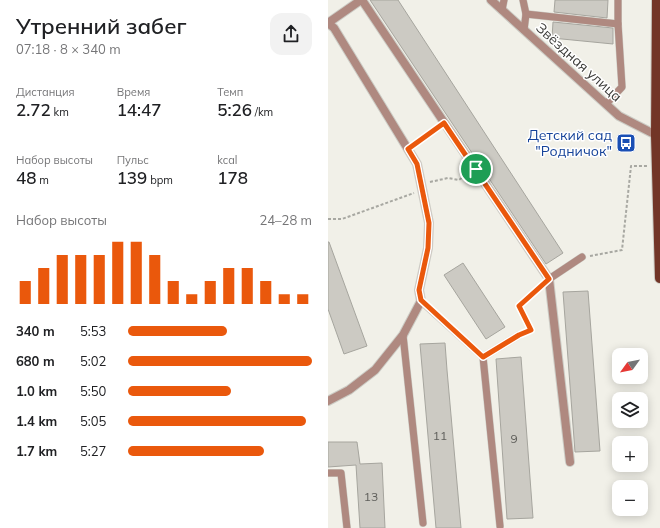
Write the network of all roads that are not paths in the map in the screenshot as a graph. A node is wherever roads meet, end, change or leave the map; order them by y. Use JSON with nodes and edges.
{"nodes":[{"id":1,"x":361,"y":0,"type":"edge"},
{"id":2,"x":491,"y":0,"type":"edge"},
{"id":3,"x":504,"y":0,"type":"edge"},
{"id":4,"x":523,"y":0,"type":"edge"},
{"id":5,"x":618,"y":0,"type":"edge"},
{"id":6,"x":657,"y":0,"type":"edge"},
{"id":7,"x":502,"y":10,"type":"junction"},
{"id":8,"x":526,"y":14,"type":"junction"},
{"id":9,"x":328,"y":23,"type":"edge"},
{"id":10,"x":618,"y":24,"type":"junction"},
{"id":11,"x":524,"y":30,"type":"junction"},
{"id":12,"x":606,"y":104,"type":"junction"},
{"id":13,"x":656,"y":135,"type":"junction"},
{"id":14,"x":582,"y":257,"type":"road end"},
{"id":15,"x":660,"y":278,"type":"edge"},
{"id":16,"x":549,"y":279,"type":"junction"},
{"id":17,"x":421,"y":300,"type":"junction"},
{"id":18,"x":403,"y":335,"type":"junction"},
{"id":19,"x":519,"y":335,"type":"road end"},
{"id":20,"x":483,"y":357,"type":"junction"},
{"id":21,"x":328,"y":401,"type":"edge"},
{"id":22,"x":570,"y":462,"type":"dead end"},
{"id":23,"x":328,"y":473,"type":"edge"},
{"id":24,"x":423,"y":523,"type":"dead end"},
{"id":25,"x":500,"y":526,"type":"dead end"},
{"id":26,"x":347,"y":528,"type":"edge"}],
"edges":[{"from":1,"to":9,"type":"street"},
{"from":1,"to":16,"type":"street"},
{"from":2,"to":7,"type":"street","name":"Звёздная улица"},
{"from":3,"to":7,"type":"lane"},
{"from":4,"to":8,"type":"lane"},
{"from":5,"to":10,"type":"lane"},
{"from":6,"to":13,"type":"main road"},
{"from":7,"to":11,"type":"street","name":"Звёздная улица"},
{"from":8,"to":10,"type":"lane"},
{"from":8,"to":11,"type":"lane"},
{"from":9,"to":17,"type":"street"},
{"from":10,"to":12,"type":"lane"},
{"from":11,"to":12,"type":"street","name":"Звёздная улица"},
{"from":12,"to":13,"type":"street","name":"Звёздная улица"},
{"from":13,"to":15,"type":"main road"},
{"from":14,"to":16,"type":"lane"},
{"from":16,"to":22,"type":"street"},
{"from":17,"to":18,"type":"street"},
{"from":17,"to":20,"type":"lane"},
{"from":18,"to":21,"type":"street"},
{"from":18,"to":24,"type":"lane"},
{"from":19,"to":20,"type":"lane"},
{"from":20,"to":25,"type":"lane"},
{"from":23,"to":26,"type":"lane"}]}
